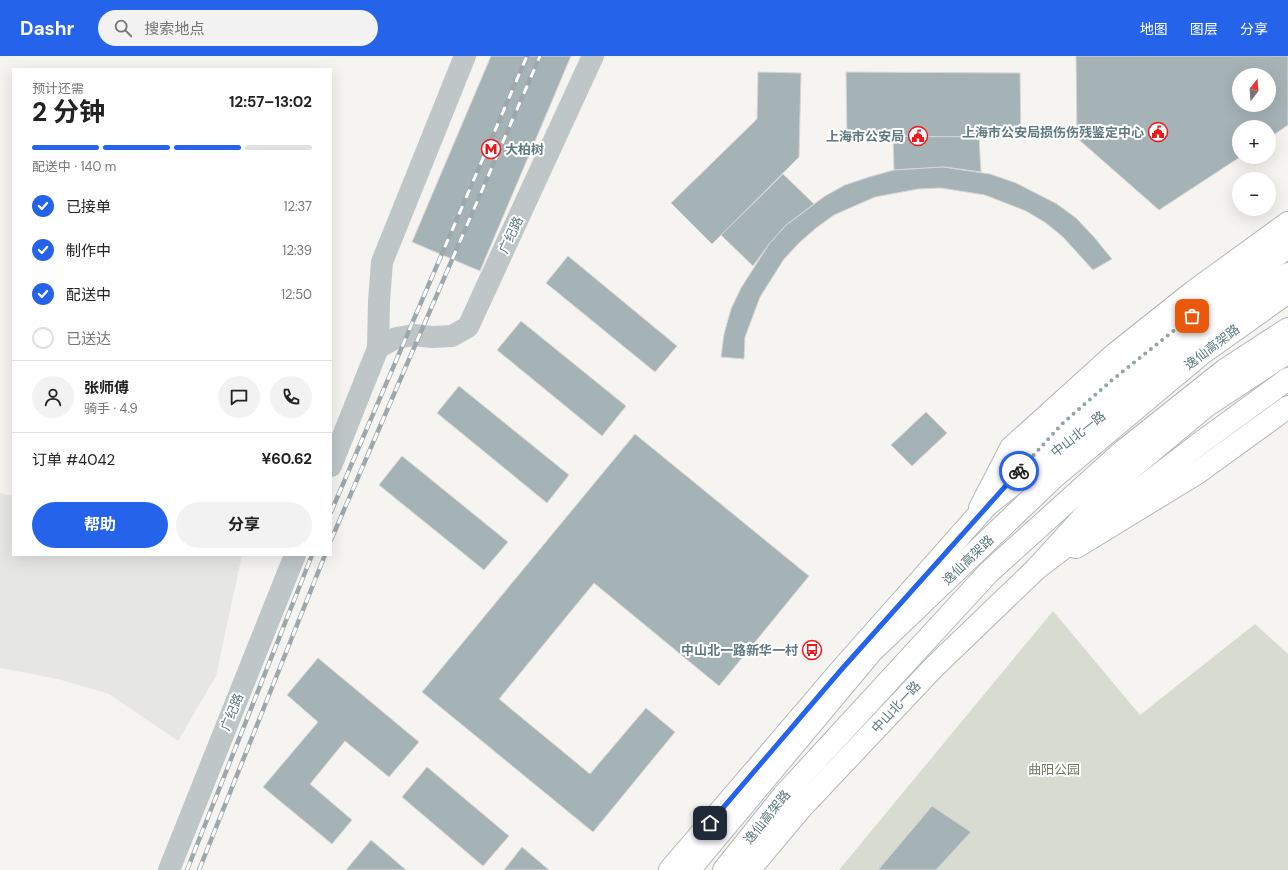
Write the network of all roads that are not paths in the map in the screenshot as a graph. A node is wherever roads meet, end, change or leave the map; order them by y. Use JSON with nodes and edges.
{"nodes":[{"id":1,"x":465,"y":56,"type":"edge"},
{"id":2,"x":593,"y":56,"type":"edge"},
{"id":3,"x":1288,"y":223,"type":"edge"},
{"id":4,"x":1288,"y":247,"type":"edge"},
{"id":5,"x":1288,"y":274,"type":"edge"},
{"id":6,"x":1288,"y":292,"type":"edge"},
{"id":7,"x":1288,"y":328,"type":"edge"},
{"id":8,"x":378,"y":348,"type":"junction"},
{"id":9,"x":1288,"y":352,"type":"edge"},
{"id":10,"x":1288,"y":379,"type":"edge"},
{"id":11,"x":1288,"y":407,"type":"edge"},
{"id":12,"x":332,"y":463,"type":"edge"},
{"id":13,"x":988,"y":505,"type":"junction"},
{"id":14,"x":973,"y":521,"type":"junction"},
{"id":15,"x":295,"y":556,"type":"edge"},
{"id":16,"x":1036,"y":569,"type":"junction"},
{"id":17,"x":169,"y":870,"type":"edge"},
{"id":18,"x":670,"y":870,"type":"edge"},
{"id":19,"x":689,"y":870,"type":"edge"},
{"id":20,"x":724,"y":870,"type":"edge"},
{"id":21,"x":749,"y":870,"type":"edge"}],
"edges":[{"from":1,"to":8,"type":"street"},
{"from":2,"to":8,"type":"street","name":"广纪路"},
{"from":3,"to":14,"type":"main road"},
{"from":4,"to":13,"type":"main road"},
{"from":5,"to":13,"type":"main road","name":"中山北一路"},
{"from":6,"to":19,"type":"main road","name":"逸仙高架路"},
{"from":7,"to":20,"type":"main road","name":"逸仙高架路"},
{"from":8,"to":12,"type":"street"},
{"from":9,"to":16,"type":"main road","name":"中山北一路"},
{"from":10,"to":16,"type":"main road"},
{"from":11,"to":16,"type":"main road"},
{"from":13,"to":14,"type":"main road","name":"中山北一路"},
{"from":14,"to":18,"type":"main road","name":"中山北一路"},
{"from":15,"to":17,"type":"street","name":"广纪路"},
{"from":16,"to":21,"type":"main road","name":"中山北一路"}]}
